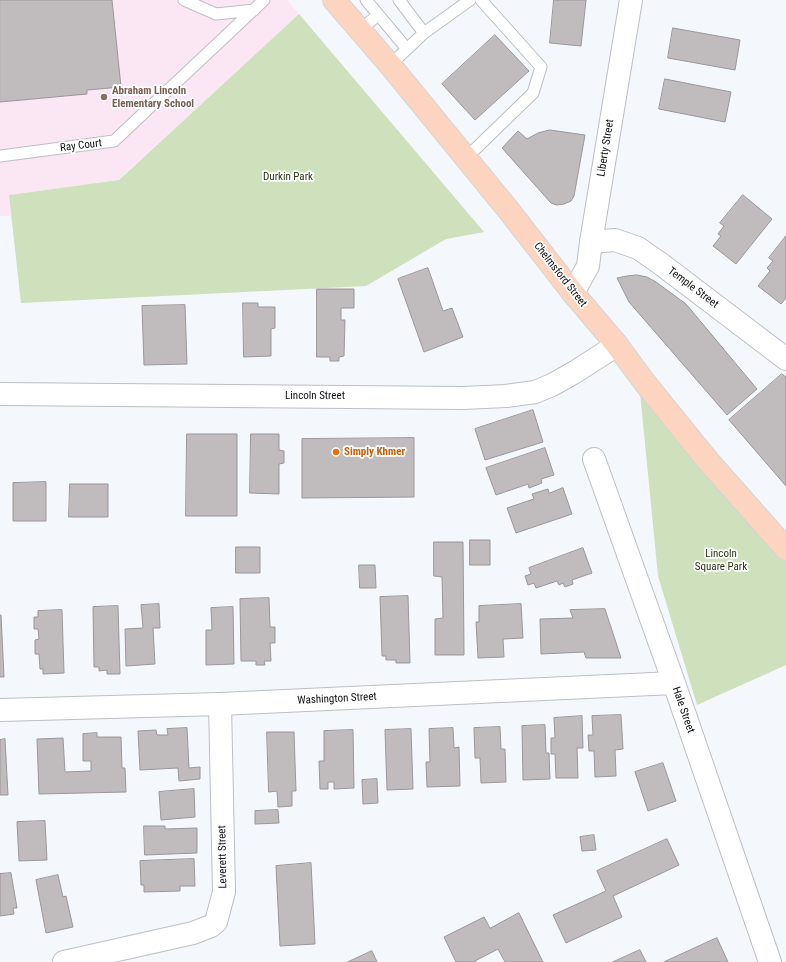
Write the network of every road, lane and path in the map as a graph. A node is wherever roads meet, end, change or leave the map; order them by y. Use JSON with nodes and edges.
{"nodes":[{"id":1,"x":184,"y":0,"type":"edge"},
{"id":2,"x":264,"y":0,"type":"edge"},
{"id":3,"x":366,"y":0,"type":"edge"},
{"id":4,"x":470,"y":0,"type":"edge"},
{"id":5,"x":481,"y":0,"type":"edge"},
{"id":6,"x":631,"y":0,"type":"edge"},
{"id":7,"x":403,"y":3,"type":"edge"},
{"id":8,"x":342,"y":5,"type":"edge"},
{"id":9,"x":254,"y":10,"type":"junction"},
{"id":10,"x":378,"y":15,"type":"junction"},
{"id":11,"x":360,"y":30,"type":"junction"},
{"id":12,"x":424,"y":33,"type":"junction"},
{"id":13,"x":407,"y":49,"type":"junction"},
{"id":14,"x":390,"y":65,"type":"junction"},
{"id":15,"x":0,"y":156,"type":"edge"},
{"id":16,"x":466,"y":158,"type":"junction"},
{"id":17,"x":591,"y":242,"type":"junction"},
{"id":18,"x":573,"y":293,"type":"junction"},
{"id":19,"x":617,"y":345,"type":"junction"},
{"id":20,"x":786,"y":359,"type":"edge"},
{"id":21,"x":0,"y":394,"type":"edge"},
{"id":22,"x":594,"y":459,"type":"dead end"},
{"id":23,"x":786,"y":549,"type":"edge"},
{"id":24,"x":674,"y":683,"type":"junction"},
{"id":25,"x":220,"y":704,"type":"junction"},
{"id":26,"x":0,"y":710,"type":"edge"},
{"id":27,"x":64,"y":962,"type":"edge"},
{"id":28,"x":770,"y":962,"type":"edge"}],
"edges":[{"from":1,"to":9,"type":"lane"},
{"from":2,"to":9,"type":"lane","name":"Ray Court"},
{"from":3,"to":10,"type":"lane"},
{"from":4,"to":12,"type":"lane"},
{"from":5,"to":16,"type":"lane"},
{"from":6,"to":17,"type":"street","name":"Liberty Street"},
{"from":7,"to":12,"type":"lane"},
{"from":8,"to":11,"type":"main road","name":"Chelmsford Street"},
{"from":9,"to":15,"type":"lane","name":"Ray Court"},
{"from":10,"to":11,"type":"lane"},
{"from":10,"to":13,"type":"lane"},
{"from":11,"to":14,"type":"main road","name":"Chelmsford Street"},
{"from":12,"to":13,"type":"lane"},
{"from":13,"to":14,"type":"lane"},
{"from":14,"to":16,"type":"main road","name":"Chelmsford Street"},
{"from":16,"to":18,"type":"main road","name":"Chelmsford Street"},
{"from":17,"to":18,"type":"street","name":"Liberty Street"},
{"from":17,"to":20,"type":"street","name":"Temple Street"},
{"from":18,"to":19,"type":"main road","name":"Chelmsford Street"},
{"from":19,"to":21,"type":"street","name":"Lincoln Street"},
{"from":19,"to":23,"type":"main road","name":"Chelmsford Street"},
{"from":22,"to":24,"type":"street","name":"Hale Street"},
{"from":24,"to":25,"type":"street","name":"Washington Street"},
{"from":24,"to":28,"type":"street","name":"Hale Street"},
{"from":25,"to":26,"type":"street","name":"Washington Street"},
{"from":25,"to":27,"type":"street","name":"Leverett Street"}]}
